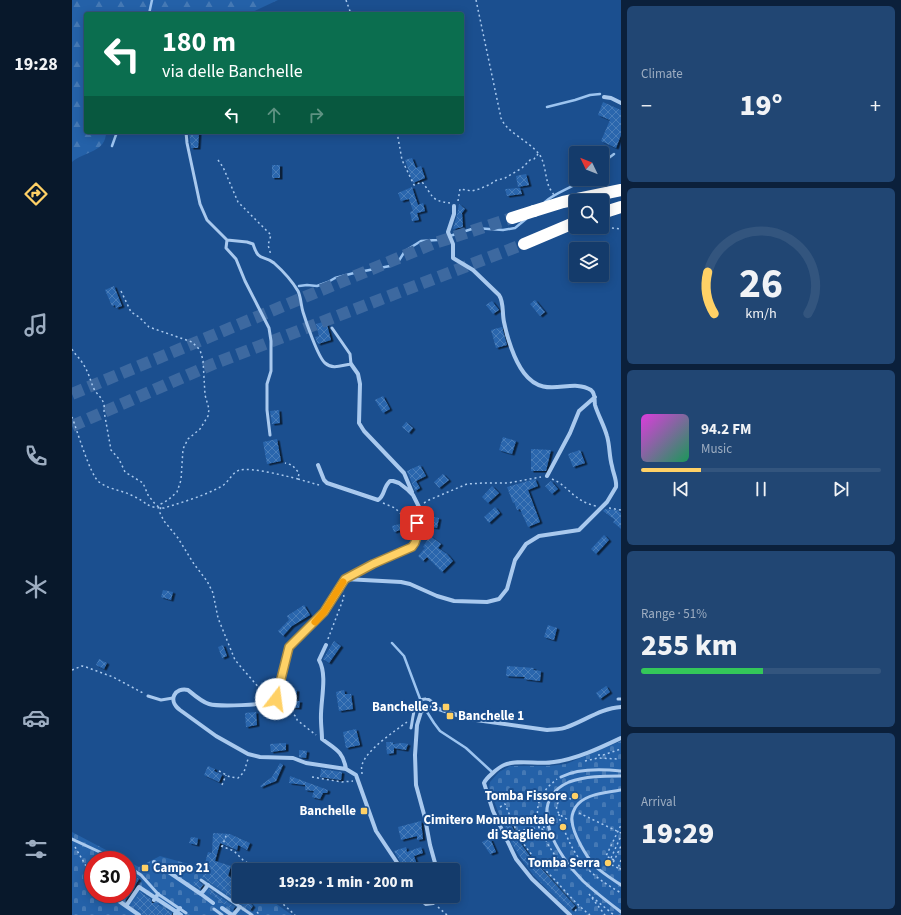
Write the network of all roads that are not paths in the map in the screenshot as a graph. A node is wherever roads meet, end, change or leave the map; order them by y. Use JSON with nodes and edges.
{"nodes":[{"id":1,"x":604,"y":97,"type":"dead end"},
{"id":2,"x":621,"y":103,"type":"edge"},
{"id":3,"x":186,"y":134,"type":"edge"},
{"id":4,"x":621,"y":190,"type":"edge"},
{"id":5,"x":454,"y":206,"type":"road end"},
{"id":6,"x":621,"y":207,"type":"edge"},
{"id":7,"x":609,"y":211,"type":"edge"},
{"id":8,"x":512,"y":218,"type":"tunnel mouth"},
{"id":9,"x":569,"y":225,"type":"edge"},
{"id":10,"x":227,"y":240,"type":"junction"},
{"id":11,"x":524,"y":244,"type":"tunnel mouth"},
{"id":12,"x":332,"y":328,"type":"dead end"},
{"id":13,"x":351,"y":364,"type":"junction"},
{"id":14,"x":594,"y":397,"type":"junction"},
{"id":15,"x":270,"y":435,"type":"dead end"},
{"id":16,"x":318,"y":465,"type":"dead end"},
{"id":17,"x":547,"y":476,"type":"road end"},
{"id":18,"x":413,"y":495,"type":"junction"},
{"id":19,"x":345,"y":579,"type":"junction"},
{"id":20,"x":326,"y":645,"type":"road end"},
{"id":21,"x":148,"y":696,"type":"road end"},
{"id":22,"x":174,"y":698,"type":"junction"},
{"id":23,"x":435,"y":707,"type":"junction"},
{"id":24,"x":621,"y":707,"type":"edge"},
{"id":25,"x":411,"y":728,"type":"dead end"},
{"id":26,"x":621,"y":738,"type":"edge"},
{"id":27,"x":346,"y":769,"type":"junction"},
{"id":28,"x":621,"y":771,"type":"edge"},
{"id":29,"x":621,"y":776,"type":"edge"},
{"id":30,"x":561,"y":777,"type":"dead end"},
{"id":31,"x":621,"y":790,"type":"edge"},
{"id":32,"x":72,"y":841,"type":"edge"},
{"id":33,"x":96,"y":851,"type":"edge"},
{"id":34,"x":154,"y":862,"type":"dead end"},
{"id":35,"x":397,"y":863,"type":"edge"},
{"id":36,"x":435,"y":863,"type":"edge"},
{"id":37,"x":136,"y":872,"type":"edge"},
{"id":38,"x":201,"y":880,"type":"dead end"},
{"id":39,"x":208,"y":885,"type":"junction"},
{"id":40,"x":621,"y":886,"type":"edge"},
{"id":41,"x":158,"y":894,"type":"junction"},
{"id":42,"x":201,"y":894,"type":"junction"},
{"id":43,"x":154,"y":900,"type":"dead end"},
{"id":44,"x":122,"y":903,"type":"edge"},
{"id":45,"x":213,"y":903,"type":"dead end"},
{"id":46,"x":126,"y":906,"type":"junction"},
{"id":47,"x":240,"y":907,"type":"junction"},
{"id":48,"x":180,"y":908,"type":"junction"},
{"id":49,"x":222,"y":908,"type":"dead end"},
{"id":50,"x":214,"y":910,"type":"dead end"},
{"id":51,"x":621,"y":912,"type":"edge"},
{"id":52,"x":186,"y":913,"type":"dead end"},
{"id":53,"x":175,"y":914,"type":"edge"},
{"id":54,"x":139,"y":915,"type":"edge"},
{"id":55,"x":180,"y":915,"type":"edge"},
{"id":56,"x":222,"y":915,"type":"edge"},
{"id":57,"x":233,"y":915,"type":"edge"},
{"id":58,"x":252,"y":915,"type":"edge"},
{"id":59,"x":570,"y":915,"type":"edge"}],
"edges":[{"from":1,"to":2,"type":"street"},
{"from":3,"to":10,"type":"lane"},
{"from":4,"to":8,"type":"highway","bridge":true},
{"from":5,"to":14,"type":"street"},
{"from":6,"to":7,"type":"highway"},
{"from":9,"to":11,"type":"highway"},
{"from":10,"to":13,"type":"lane"},
{"from":10,"to":15,"type":"lane"},
{"from":12,"to":13,"type":"lane"},
{"from":13,"to":18,"type":"street"},
{"from":14,"to":17,"type":"street"},
{"from":14,"to":19,"type":"street"},
{"from":16,"to":18,"type":"street"},
{"from":18,"to":19,"type":"street"},
{"from":19,"to":22,"type":"street"},
{"from":20,"to":27,"type":"street"},
{"from":21,"to":22,"type":"lane"},
{"from":22,"to":27,"type":"street"},
{"from":23,"to":24,"type":"street"},
{"from":23,"to":25,"type":"lane"},
{"from":23,"to":36,"type":"street"},
{"from":26,"to":59,"type":"street"},
{"from":27,"to":35,"type":"street"},
{"from":28,"to":30,"type":"lane"},
{"from":29,"to":51,"type":"lane"},
{"from":31,"to":40,"type":"lane"},
{"from":32,"to":33,"type":"lane"},
{"from":34,"to":42,"type":"street"},
{"from":37,"to":41,"type":"lane"},
{"from":38,"to":39,"type":"lane"},
{"from":39,"to":42,"type":"street"},
{"from":39,"to":47,"type":"lane"},
{"from":41,"to":43,"type":"street","bridge":true},
{"from":41,"to":48,"type":"lane"},
{"from":42,"to":45,"type":"street"},
{"from":44,"to":46,"type":"street"},
{"from":46,"to":54,"type":"street"},
{"from":46,"to":55,"type":"street"},
{"from":47,"to":57,"type":"street"},
{"from":47,"to":58,"type":"lane"},
{"from":48,"to":52,"type":"lane"},
{"from":48,"to":53,"type":"street","bridge":true},
{"from":49,"to":57,"type":"street"},
{"from":50,"to":56,"type":"lane"}]}
